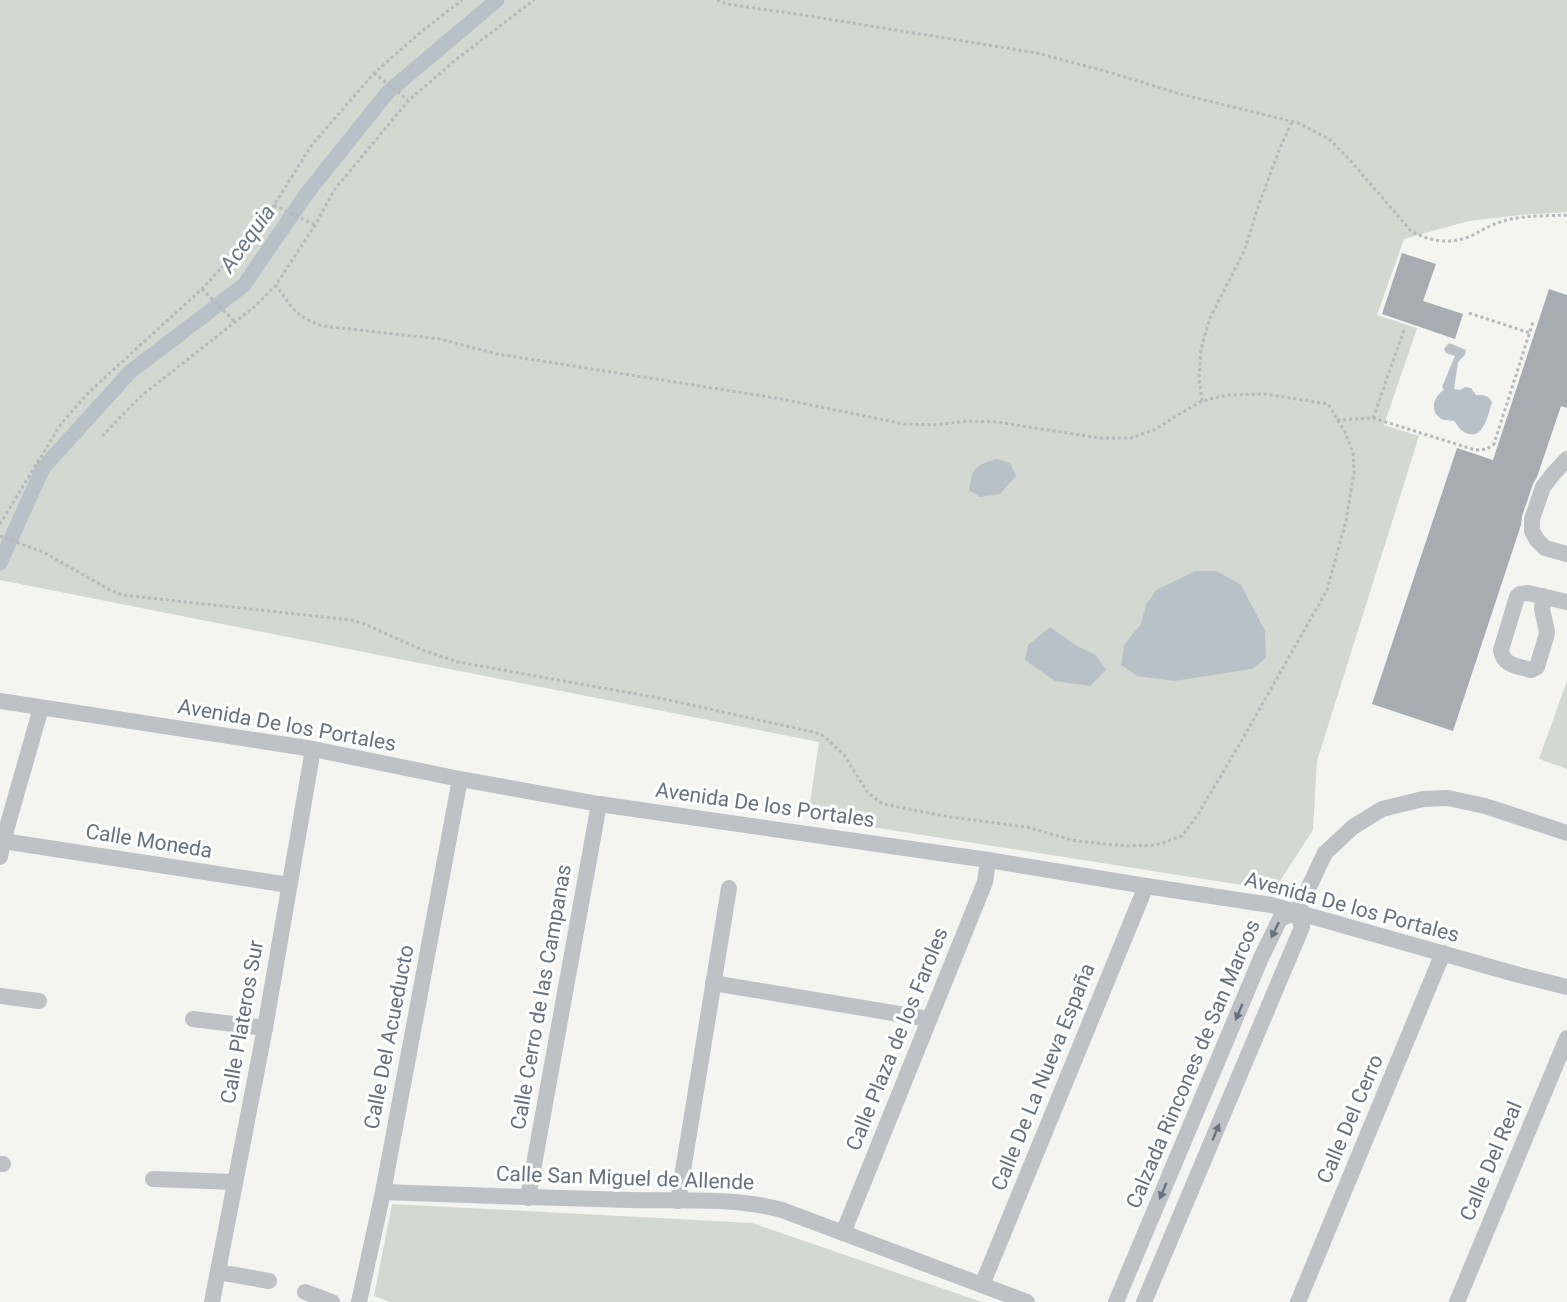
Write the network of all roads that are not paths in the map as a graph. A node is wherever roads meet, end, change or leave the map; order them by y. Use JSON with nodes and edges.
{"nodes":[{"id":1,"x":1567,"y":459,"type":"edge"},
{"id":2,"x":1567,"y":554,"type":"edge"},
{"id":3,"x":1543,"y":596,"type":"dead end"},
{"id":4,"x":1567,"y":602,"type":"edge"},
{"id":5,"x":0,"y":701,"type":"edge"},
{"id":6,"x":41,"y":708,"type":"junction"},
{"id":7,"x":313,"y":749,"type":"junction"},
{"id":8,"x":460,"y":779,"type":"junction"},
{"id":9,"x":599,"y":804,"type":"junction"},
{"id":10,"x":1567,"y":832,"type":"edge"},
{"id":11,"x":2,"y":849,"type":"edge"},
{"id":12,"x":988,"y":860,"type":"junction"},
{"id":13,"x":289,"y":885,"type":"junction"},
{"id":14,"x":1146,"y":886,"type":"junction"},
{"id":15,"x":729,"y":888,"type":"dead end"},
{"id":16,"x":1297,"y":912,"type":"junction"},
{"id":17,"x":1443,"y":954,"type":"junction"},
{"id":18,"x":713,"y":983,"type":"junction"},
{"id":19,"x":1567,"y":987,"type":"edge"},
{"id":20,"x":0,"y":996,"type":"edge"},
{"id":21,"x":39,"y":1001,"type":"dead end"},
{"id":22,"x":193,"y":1019,"type":"dead end"},
{"id":23,"x":929,"y":1019,"type":"junction"},
{"id":24,"x":265,"y":1028,"type":"junction"},
{"id":25,"x":1567,"y":1038,"type":"edge"},
{"id":26,"x":153,"y":1179,"type":"dead end"},
{"id":27,"x":235,"y":1182,"type":"junction"},
{"id":28,"x":383,"y":1192,"type":"junction"},
{"id":29,"x":528,"y":1198,"type":"junction"},
{"id":30,"x":678,"y":1201,"type":"junction"},
{"id":31,"x":843,"y":1233,"type":"junction"},
{"id":32,"x":218,"y":1272,"type":"junction"},
{"id":33,"x":269,"y":1281,"type":"dead end"},
{"id":34,"x":982,"y":1285,"type":"junction"},
{"id":35,"x":305,"y":1292,"type":"dead end"},
{"id":36,"x":212,"y":1302,"type":"edge"},
{"id":37,"x":332,"y":1302,"type":"edge"},
{"id":38,"x":359,"y":1302,"type":"edge"},
{"id":39,"x":1027,"y":1302,"type":"edge"},
{"id":40,"x":1116,"y":1302,"type":"edge"},
{"id":41,"x":1144,"y":1302,"type":"edge"},
{"id":42,"x":1298,"y":1302,"type":"edge"},
{"id":43,"x":1457,"y":1302,"type":"edge"}],
"edges":[{"from":1,"to":2,"type":"street"},
{"from":3,"to":4,"type":"street"},
{"from":5,"to":6,"type":"street","name":"Avenida De los Portales"},
{"from":6,"to":7,"type":"street","name":"Avenida De los Portales"},
{"from":6,"to":11,"type":"street"},
{"from":7,"to":8,"type":"street","name":"Avenida De los Portales"},
{"from":7,"to":13,"type":"street","name":"Calle Plateros Sur"},
{"from":8,"to":9,"type":"street","name":"Avenida De los Portales"},
{"from":8,"to":28,"type":"street","name":"Calle Del Acueducto"},
{"from":9,"to":12,"type":"street","name":"Avenida De los Portales"},
{"from":9,"to":29,"type":"street","name":"Calle Cerro de las Campanas"},
{"from":10,"to":16,"type":"street"},
{"from":11,"to":13,"type":"street","name":"Calle Moneda"},
{"from":12,"to":14,"type":"street","name":"Avenida De los Portales"},
{"from":12,"to":23,"type":"street","name":"Calle Plaza de los Faroles"},
{"from":13,"to":24,"type":"street","name":"Calle Plateros Sur"},
{"from":14,"to":16,"type":"street","name":"Avenida De los Portales"},
{"from":14,"to":34,"type":"street","name":"Calle De La Nueva España"},
{"from":15,"to":18,"type":"street"},
{"from":16,"to":17,"type":"street","name":"Avenida De los Portales"},
{"from":16,"to":40,"type":"street","name":"Calzada Rincones de San Marcos","one_way":true},
{"from":41,"to":16,"type":"street","one_way":true},
{"from":17,"to":19,"type":"street","name":"Avenida De los Portales"},
{"from":17,"to":42,"type":"street","name":"Calle Del Cerro"},
{"from":18,"to":23,"type":"street"},
{"from":18,"to":30,"type":"street"},
{"from":20,"to":21,"type":"street"},
{"from":22,"to":24,"type":"street"},
{"from":23,"to":31,"type":"street","name":"Calle Plaza de los Faroles"},
{"from":24,"to":27,"type":"street","name":"Calle Plateros Sur"},
{"from":25,"to":43,"type":"street","name":"Calle Del Real"},
{"from":26,"to":27,"type":"street"},
{"from":27,"to":32,"type":"street","name":"Calle Plateros Sur"},
{"from":28,"to":29,"type":"street","name":"Calle San Miguel de Allende"},
{"from":28,"to":38,"type":"street","name":"Calle Del Acueducto"},
{"from":29,"to":30,"type":"street","name":"Calle San Miguel de Allende"},
{"from":30,"to":31,"type":"street","name":"Calle San Miguel de Allende"},
{"from":31,"to":34,"type":"street","name":"Calle San Miguel de Allende"},
{"from":32,"to":33,"type":"street"},
{"from":32,"to":36,"type":"street","name":"Calle Plateros Sur"},
{"from":34,"to":39,"type":"street","name":"Calle San Miguel de Allende"},
{"from":35,"to":37,"type":"street"}]}
